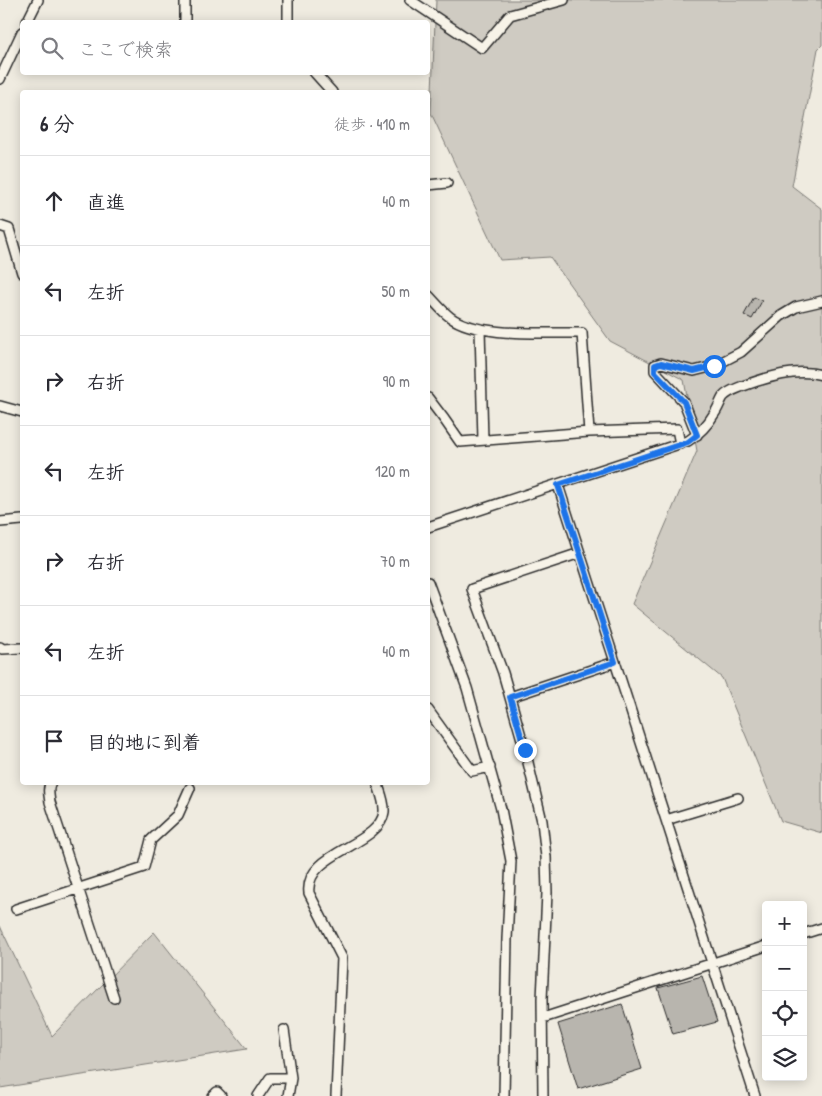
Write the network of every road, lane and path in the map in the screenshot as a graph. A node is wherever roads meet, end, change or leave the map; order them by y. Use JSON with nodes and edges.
{"nodes":[{"id":1,"x":38,"y":0,"type":"edge"},
{"id":2,"x":185,"y":0,"type":"edge"},
{"id":3,"x":288,"y":0,"type":"edge"},
{"id":4,"x":410,"y":0,"type":"edge"},
{"id":5,"x":564,"y":0,"type":"edge"},
{"id":6,"x":28,"y":20,"type":"edge"},
{"id":7,"x":185,"y":20,"type":"edge"},
{"id":8,"x":288,"y":20,"type":"edge"},
{"id":9,"x":20,"y":36,"type":"edge"},
{"id":10,"x":317,"y":75,"type":"edge"},
{"id":11,"x":0,"y":80,"type":"edge"},
{"id":12,"x":330,"y":90,"type":"edge"},
{"id":13,"x":447,"y":183,"type":"dead end"},
{"id":14,"x":430,"y":185,"type":"edge"},
{"id":15,"x":0,"y":226,"type":"edge"},
{"id":16,"x":20,"y":256,"type":"edge"},
{"id":17,"x":430,"y":297,"type":"edge"},
{"id":18,"x":822,"y":300,"type":"edge"},
{"id":19,"x":480,"y":329,"type":"junction"},
{"id":20,"x":822,"y":375,"type":"edge"},
{"id":21,"x":430,"y":401,"type":"edge"},
{"id":22,"x":0,"y":406,"type":"edge"},
{"id":23,"x":20,"y":411,"type":"edge"},
{"id":24,"x":589,"y":432,"type":"junction"},
{"id":25,"x":697,"y":435,"type":"junction"},
{"id":26,"x":483,"y":440,"type":"junction"},
{"id":27,"x":680,"y":444,"type":"junction"},
{"id":28,"x":558,"y":485,"type":"junction"},
{"id":29,"x":20,"y":520,"type":"edge"},
{"id":30,"x":0,"y":522,"type":"edge"},
{"id":31,"x":430,"y":526,"type":"edge"},
{"id":32,"x":580,"y":553,"type":"junction"},
{"id":33,"x":430,"y":587,"type":"edge"},
{"id":34,"x":0,"y":647,"type":"edge"},
{"id":35,"x":20,"y":648,"type":"edge"},
{"id":36,"x":615,"y":662,"type":"junction"},
{"id":37,"x":510,"y":697,"type":"junction"},
{"id":38,"x":430,"y":713,"type":"edge"},
{"id":39,"x":490,"y":767,"type":"junction"},
{"id":40,"x":50,"y":785,"type":"edge"},
{"id":41,"x":378,"y":785,"type":"edge"},
{"id":42,"x":190,"y":788,"type":"dead end"},
{"id":43,"x":738,"y":798,"type":"dead end"},
{"id":44,"x":666,"y":820,"type":"junction"},
{"id":45,"x":78,"y":888,"type":"junction"},
{"id":46,"x":16,"y":909,"type":"dead end"},
{"id":47,"x":822,"y":928,"type":"edge"},
{"id":48,"x":807,"y":933,"type":"edge"},
{"id":49,"x":762,"y":947,"type":"edge"},
{"id":50,"x":712,"y":963,"type":"junction"},
{"id":51,"x":114,"y":998,"type":"dead end"},
{"id":52,"x":543,"y":1018,"type":"junction"},
{"id":53,"x":284,"y":1030,"type":"dead end"},
{"id":54,"x":291,"y":1078,"type":"junction"},
{"id":55,"x":213,"y":1096,"type":"edge"},
{"id":56,"x":221,"y":1096,"type":"edge"},
{"id":57,"x":258,"y":1096,"type":"edge"},
{"id":58,"x":288,"y":1096,"type":"edge"},
{"id":59,"x":336,"y":1096,"type":"edge"},
{"id":60,"x":504,"y":1096,"type":"edge"},
{"id":61,"x":543,"y":1096,"type":"edge"},
{"id":62,"x":755,"y":1096,"type":"edge"}],
"edges":[{"from":1,"to":6,"type":"street"},
{"from":2,"to":7,"type":"street"},
{"from":3,"to":8,"type":"street"},
{"from":4,"to":5,"type":"street"},
{"from":9,"to":11,"type":"street"},
{"from":10,"to":12,"type":"street"},
{"from":13,"to":14,"type":"street"},
{"from":15,"to":16,"type":"street"},
{"from":17,"to":19,"type":"street"},
{"from":18,"to":25,"type":"street"},
{"from":19,"to":24,"type":"street"},
{"from":19,"to":26,"type":"street"},
{"from":20,"to":25,"type":"street"},
{"from":21,"to":26,"type":"street"},
{"from":22,"to":23,"type":"street"},
{"from":24,"to":26,"type":"street"},
{"from":24,"to":27,"type":"street"},
{"from":25,"to":27,"type":"street"},
{"from":27,"to":28,"type":"street"},
{"from":28,"to":31,"type":"street"},
{"from":28,"to":32,"type":"street"},
{"from":29,"to":30,"type":"street"},
{"from":32,"to":36,"type":"street"},
{"from":32,"to":37,"type":"street"},
{"from":33,"to":39,"type":"street"},
{"from":34,"to":35,"type":"street"},
{"from":36,"to":37,"type":"street"},
{"from":36,"to":44,"type":"street"},
{"from":37,"to":52,"type":"street"},
{"from":38,"to":39,"type":"street"},
{"from":39,"to":60,"type":"street"},
{"from":40,"to":45,"type":"street"},
{"from":41,"to":59,"type":"street"},
{"from":42,"to":45,"type":"street"},
{"from":43,"to":44,"type":"street"},
{"from":44,"to":50,"type":"street"},
{"from":45,"to":46,"type":"street"},
{"from":45,"to":51,"type":"street"},
{"from":47,"to":48,"type":"street"},
{"from":49,"to":50,"type":"street"},
{"from":50,"to":52,"type":"street"},
{"from":50,"to":62,"type":"street"},
{"from":52,"to":61,"type":"street"},
{"from":53,"to":54,"type":"street"},
{"from":54,"to":57,"type":"street"},
{"from":54,"to":58,"type":"street"},
{"from":55,"to":56,"type":"street"}]}
